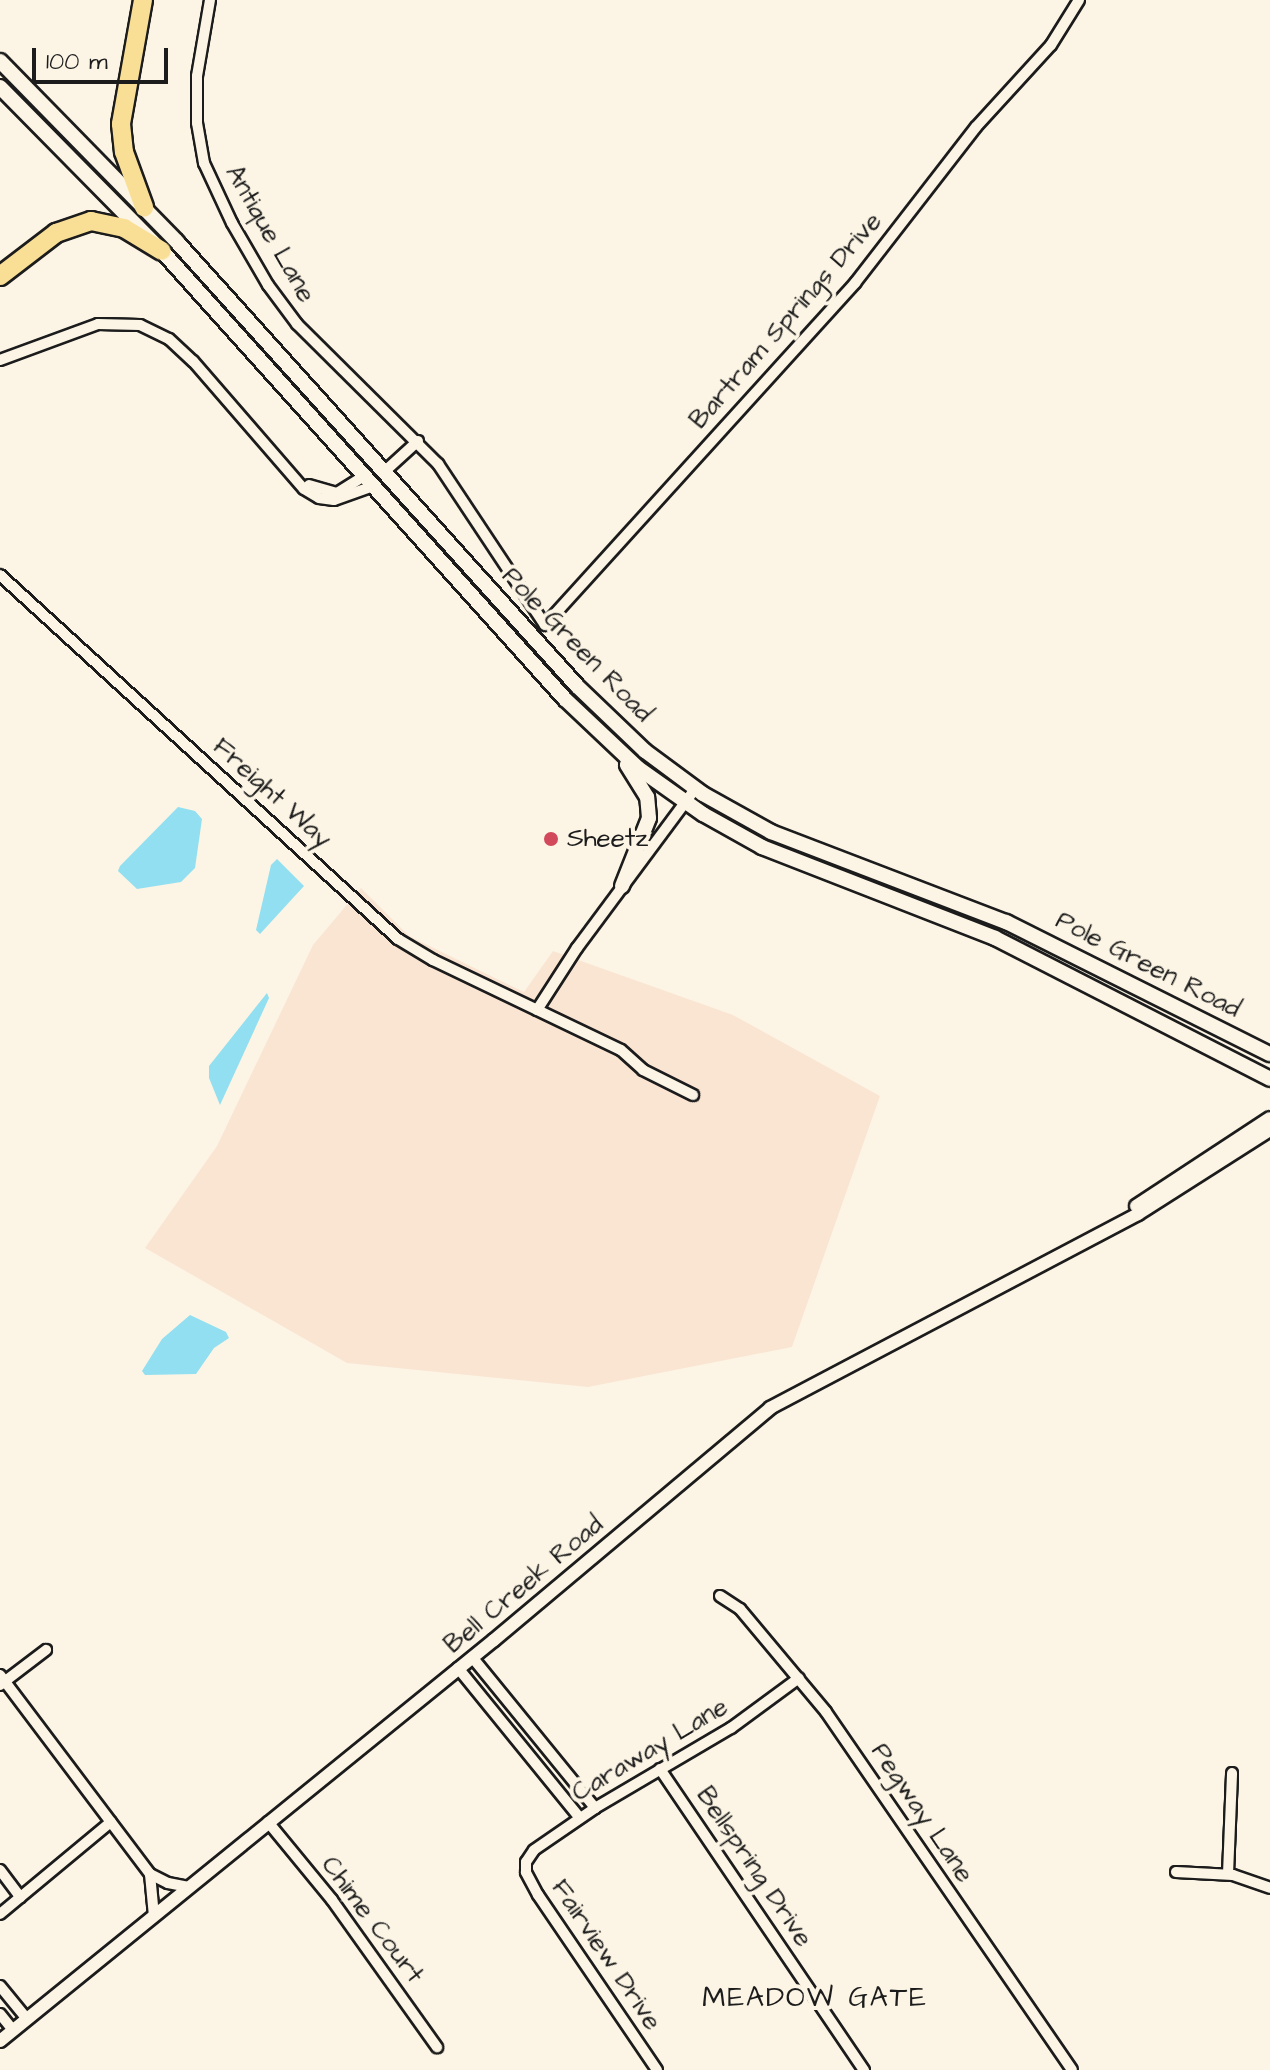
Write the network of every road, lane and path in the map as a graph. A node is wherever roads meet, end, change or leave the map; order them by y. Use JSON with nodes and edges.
{"nodes":[{"id":1,"x":143,"y":0,"type":"edge"},
{"id":2,"x":210,"y":0,"type":"edge"},
{"id":3,"x":1079,"y":0,"type":"edge"},
{"id":4,"x":0,"y":61,"type":"edge"},
{"id":5,"x":0,"y":87,"type":"edge"},
{"id":6,"x":144,"y":207,"type":"junction"},
{"id":7,"x":162,"y":251,"type":"junction"},
{"id":8,"x":0,"y":276,"type":"edge"},
{"id":9,"x":0,"y":360,"type":"edge"},
{"id":10,"x":418,"y":441,"type":"junction"},
{"id":11,"x":384,"y":472,"type":"junction"},
{"id":12,"x":364,"y":476,"type":"junction"},
{"id":13,"x":428,"y":547,"type":"junction"},
{"id":14,"x":0,"y":575,"type":"edge"},
{"id":15,"x":545,"y":625,"type":"joint"},
{"id":16,"x":612,"y":746,"type":"junction"},
{"id":17,"x":695,"y":789,"type":"junction"},
{"id":18,"x":685,"y":803,"type":"junction"},
{"id":19,"x":622,"y":886,"type":"junction"},
{"id":20,"x":537,"y":1010,"type":"junction"},
{"id":21,"x":1270,"y":1054,"type":"edge"},
{"id":22,"x":1270,"y":1079,"type":"edge"},
{"id":23,"x":693,"y":1095,"type":"dead end"},
{"id":24,"x":1270,"y":1118,"type":"edge"},
{"id":25,"x":1270,"y":1130,"type":"edge"},
{"id":26,"x":1115,"y":1223,"type":"junction"},
{"id":27,"x":720,"y":1596,"type":"dead end"},
{"id":28,"x":46,"y":1650,"type":"dead end"},
{"id":29,"x":472,"y":1657,"type":"junction"},
{"id":30,"x":458,"y":1668,"type":"junction"},
{"id":31,"x":799,"y":1678,"type":"junction"},
{"id":32,"x":2,"y":1680,"type":"edge"},
{"id":33,"x":660,"y":1769,"type":"junction"},
{"id":34,"x":1232,"y":1773,"type":"dead end"},
{"id":35,"x":595,"y":1808,"type":"junction"},
{"id":36,"x":580,"y":1818,"type":"junction"},
{"id":37,"x":111,"y":1822,"type":"junction"},
{"id":38,"x":268,"y":1822,"type":"junction"},
{"id":39,"x":526,"y":1862,"type":"joint"},
{"id":40,"x":0,"y":1870,"type":"edge"},
{"id":41,"x":1176,"y":1872,"type":"dead end"},
{"id":42,"x":150,"y":1874,"type":"junction"},
{"id":43,"x":1228,"y":1874,"type":"junction"},
{"id":44,"x":189,"y":1887,"type":"junction"},
{"id":45,"x":1270,"y":1888,"type":"edge"},
{"id":46,"x":20,"y":1897,"type":"junction"},
{"id":47,"x":0,"y":1914,"type":"edge"},
{"id":48,"x":154,"y":1916,"type":"junction"},
{"id":49,"x":0,"y":1986,"type":"edge"},
{"id":50,"x":0,"y":2014,"type":"edge"},
{"id":51,"x":27,"y":2019,"type":"junction"},
{"id":52,"x":13,"y":2030,"type":"junction"},
{"id":53,"x":0,"y":2041,"type":"edge"},
{"id":54,"x":437,"y":2047,"type":"dead end"},
{"id":55,"x":657,"y":2070,"type":"edge"},
{"id":56,"x":864,"y":2070,"type":"edge"},
{"id":57,"x":1072,"y":2070,"type":"edge"}],
"edges":[{"from":1,"to":6,"type":"highway"},
{"from":2,"to":10,"type":"street","name":"Antique Lane"},
{"from":3,"to":15,"type":"street","name":"Bartram Springs Drive"},
{"from":4,"to":6,"type":"main road","name":"Pole Green Road"},
{"from":5,"to":7,"type":"main road","name":"Pole Green Road"},
{"from":6,"to":11,"type":"main road","name":"Pole Green Road"},
{"from":7,"to":8,"type":"highway"},
{"from":7,"to":12,"type":"main road","name":"Pole Green Road"},
{"from":9,"to":12,"type":"street"},
{"from":10,"to":11,"type":"street"},
{"from":10,"to":15,"type":"street","name":"Antique Lane"},
{"from":11,"to":12,"type":"main road"},
{"from":11,"to":13,"type":"main road"},
{"from":11,"to":17,"type":"main road","name":"Pole Green Road"},
{"from":12,"to":13,"type":"main road","name":"Pole Green Road"},
{"from":13,"to":16,"type":"main road","name":"Pole Green Road"},
{"from":14,"to":20,"type":"street","name":"Freight Way"},
{"from":16,"to":18,"type":"main road","name":"Pole Green Road"},
{"from":16,"to":19,"type":"main road"},
{"from":17,"to":18,"type":"street"},
{"from":17,"to":21,"type":"main road","name":"Pole Green Road"},
{"from":18,"to":19,"type":"street"},
{"from":18,"to":22,"type":"main road","name":"Pole Green Road"},
{"from":19,"to":20,"type":"street"},
{"from":20,"to":23,"type":"street","name":"Freight Way"},
{"from":24,"to":26,"type":"street","name":"Bell Creek Road"},
{"from":25,"to":26,"type":"street","name":"Bell Creek Road"},
{"from":26,"to":29,"type":"street","name":"Bell Creek Road"},
{"from":27,"to":31,"type":"street","name":"Pegway Lane"},
{"from":28,"to":32,"type":"street"},
{"from":29,"to":30,"type":"street","name":"Bell Creek Road"},
{"from":29,"to":35,"type":"street"},
{"from":30,"to":36,"type":"street"},
{"from":30,"to":38,"type":"street","name":"Bell Creek Road"},
{"from":31,"to":33,"type":"street","name":"Caraway Lane"},
{"from":31,"to":57,"type":"street","name":"Pegway Lane"},
{"from":32,"to":37,"type":"street"},
{"from":33,"to":35,"type":"street","name":"Caraway Lane"},
{"from":33,"to":56,"type":"street","name":"Bellspring Drive"},
{"from":34,"to":43,"type":"street"},
{"from":35,"to":36,"type":"street","name":"Caraway Lane"},
{"from":36,"to":39,"type":"street","name":"Caraway Lane"},
{"from":37,"to":42,"type":"street"},
{"from":37,"to":46,"type":"street"},
{"from":38,"to":44,"type":"street","name":"Bell Creek Road"},
{"from":38,"to":54,"type":"street","name":"Chime Court"},
{"from":39,"to":55,"type":"street","name":"Fairview Drive"},
{"from":40,"to":46,"type":"street"},
{"from":41,"to":43,"type":"street"},
{"from":42,"to":44,"type":"street"},
{"from":42,"to":48,"type":"street"},
{"from":43,"to":45,"type":"street"},
{"from":44,"to":48,"type":"street","name":"Bell Creek Road"},
{"from":46,"to":47,"type":"street"},
{"from":48,"to":51,"type":"street","name":"Bell Creek Road"},
{"from":49,"to":51,"type":"street"},
{"from":50,"to":52,"type":"street"},
{"from":51,"to":52,"type":"street","name":"Bell Creek Road"},
{"from":52,"to":53,"type":"street","name":"Bell Creek Road"}]}
